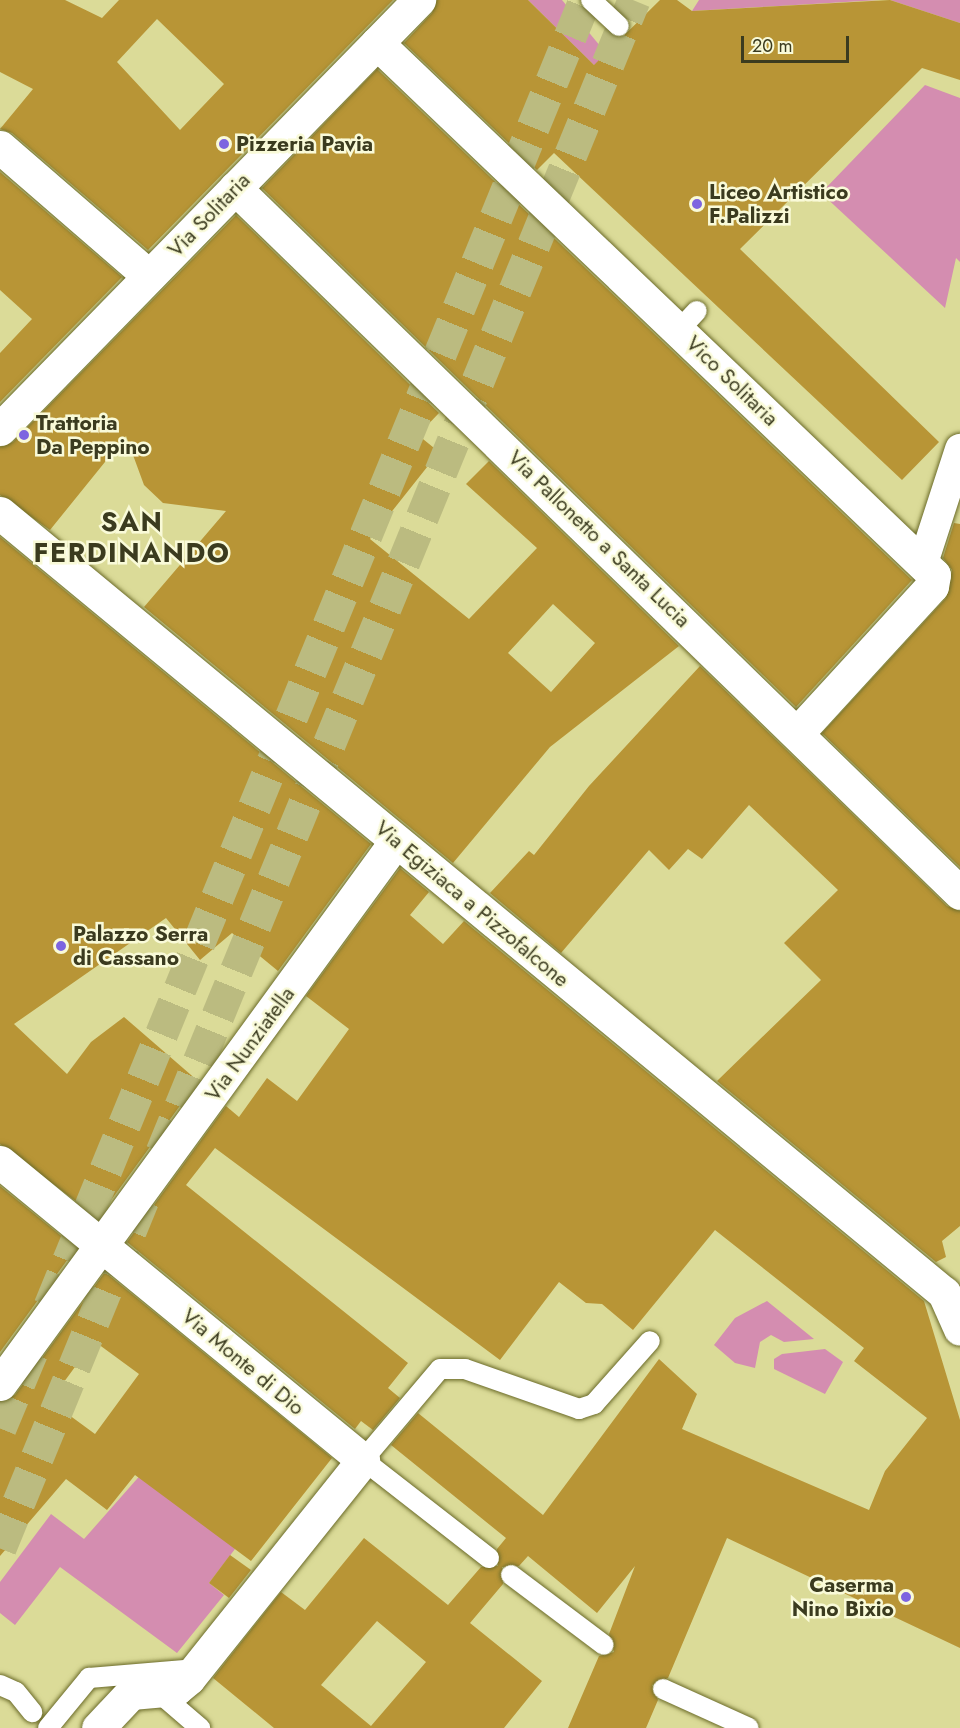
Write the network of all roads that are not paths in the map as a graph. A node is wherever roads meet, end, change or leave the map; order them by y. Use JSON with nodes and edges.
{"nodes":[{"id":1,"x":419,"y":0,"type":"edge"},
{"id":2,"x":591,"y":0,"type":"edge"},
{"id":3,"x":619,"y":26,"type":"dead end"},
{"id":4,"x":377,"y":43,"type":"junction"},
{"id":5,"x":0,"y":147,"type":"edge"},
{"id":6,"x":235,"y":188,"type":"junction"},
{"id":7,"x":149,"y":276,"type":"junction"},
{"id":8,"x":0,"y":429,"type":"edge"},
{"id":9,"x":960,"y":449,"type":"edge"},
{"id":10,"x":0,"y":513,"type":"edge"},
{"id":11,"x":923,"y":562,"type":"junction"},
{"id":12,"x":798,"y":732,"type":"junction"},
{"id":13,"x":396,"y":841,"type":"junction"},
{"id":14,"x":960,"y":893,"type":"edge"},
{"id":15,"x":0,"y":1162,"type":"edge"},
{"id":16,"x":103,"y":1246,"type":"junction"},
{"id":17,"x":960,"y":1329,"type":"edge"},
{"id":18,"x":650,"y":1341,"type":"dead end"},
{"id":19,"x":0,"y":1384,"type":"edge"},
{"id":20,"x":363,"y":1460,"type":"junction"},
{"id":21,"x":489,"y":1558,"type":"dead end"},
{"id":22,"x":511,"y":1575,"type":"dead end"},
{"id":23,"x":604,"y":1645,"type":"dead end"},
{"id":24,"x":197,"y":1669,"type":"junction"},
{"id":25,"x":0,"y":1685,"type":"edge"},
{"id":26,"x":663,"y":1689,"type":"dead end"},
{"id":27,"x":157,"y":1691,"type":"junction"},
{"id":28,"x":32,"y":1712,"type":"dead end"},
{"id":29,"x":48,"y":1728,"type":"edge"},
{"id":30,"x":98,"y":1728,"type":"edge"},
{"id":31,"x":200,"y":1728,"type":"edge"},
{"id":32,"x":749,"y":1728,"type":"edge"}],
"edges":[{"from":1,"to":4,"type":"street","name":"Via Solitaria"},
{"from":2,"to":3,"type":"lane"},
{"from":4,"to":6,"type":"street","name":"Via Solitaria"},
{"from":4,"to":11,"type":"street","name":"Vico Solitaria"},
{"from":5,"to":7,"type":"street"},
{"from":6,"to":7,"type":"street","name":"Via Solitaria"},
{"from":6,"to":12,"type":"street","name":"Via Pallonetto a Santa Lucia"},
{"from":7,"to":8,"type":"street","name":"Via Solitaria"},
{"from":9,"to":11,"type":"street"},
{"from":10,"to":13,"type":"street","name":"Via Egiziaca a Pizzofalcone"},
{"from":11,"to":12,"type":"street","name":"Vico Solitaria"},
{"from":12,"to":14,"type":"street","name":"Via Pallonetto a Santa Lucia"},
{"from":13,"to":16,"type":"street","name":"Via Nunziatella"},
{"from":13,"to":17,"type":"street","name":"Via Egiziaca a Pizzofalcone"},
{"from":15,"to":16,"type":"street","name":"Via Monte di Dio"},
{"from":16,"to":19,"type":"street","name":"Via Nunziatella"},
{"from":16,"to":20,"type":"street","name":"Via Monte di Dio"},
{"from":18,"to":20,"type":"lane"},
{"from":20,"to":21,"type":"lane","name":"Via Monte di Dio"},
{"from":20,"to":24,"type":"street"},
{"from":22,"to":23,"type":"lane"},
{"from":24,"to":27,"type":"street"},
{"from":24,"to":29,"type":"lane"},
{"from":25,"to":28,"type":"lane"},
{"from":26,"to":32,"type":"lane"},
{"from":27,"to":30,"type":"street"},
{"from":27,"to":31,"type":"lane"}]}
